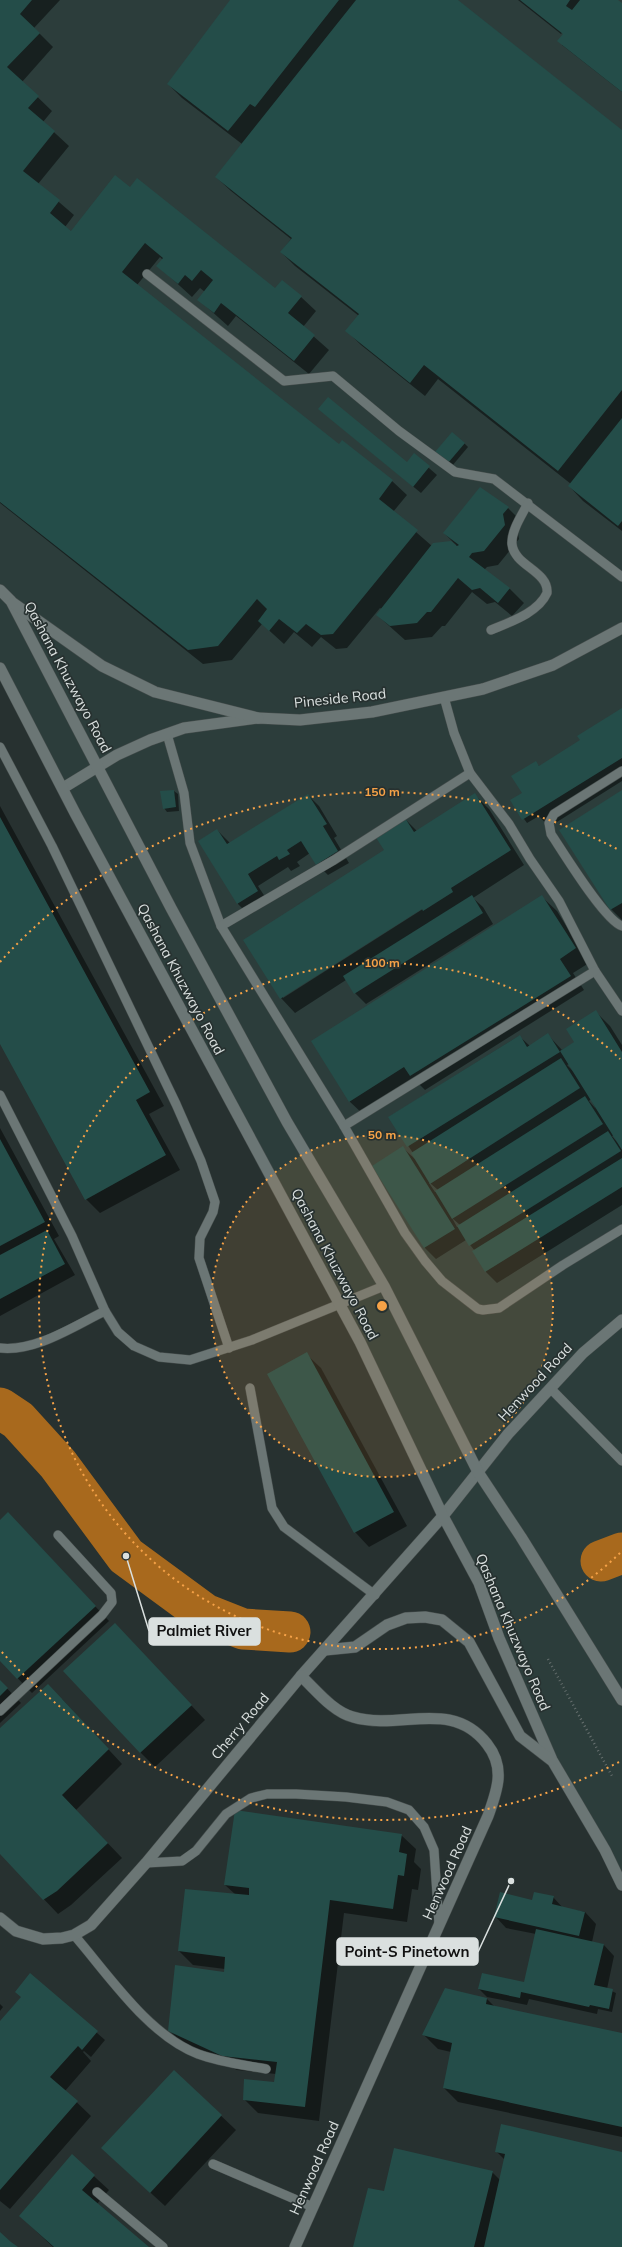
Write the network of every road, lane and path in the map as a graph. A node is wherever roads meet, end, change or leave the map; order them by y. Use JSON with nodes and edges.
{"nodes":[{"id":1,"x":147,"y":274,"type":"dead end"},
{"id":2,"x":528,"y":503,"type":"junction"},
{"id":3,"x":622,"y":577,"type":"edge"},
{"id":4,"x":0,"y":590,"type":"edge"},
{"id":5,"x":11,"y":601,"type":"junction"},
{"id":6,"x":622,"y":628,"type":"edge"},
{"id":7,"x":491,"y":630,"type":"dead end"},
{"id":8,"x":0,"y":668,"type":"edge"},
{"id":9,"x":444,"y":697,"type":"junction"},
{"id":10,"x":258,"y":718,"type":"junction"},
{"id":11,"x":167,"y":734,"type":"junction"},
{"id":12,"x":0,"y":747,"type":"edge"},
{"id":13,"x":98,"y":766,"type":"junction"},
{"id":14,"x":622,"y":771,"type":"edge"},
{"id":15,"x":470,"y":773,"type":"junction"},
{"id":16,"x":63,"y":788,"type":"junction"},
{"id":17,"x":222,"y":926,"type":"junction"},
{"id":18,"x":622,"y":926,"type":"edge"},
{"id":19,"x":595,"y":971,"type":"junction"},
{"id":20,"x":622,"y":1011,"type":"edge"},
{"id":21,"x":0,"y":1095,"type":"edge"},
{"id":22,"x":344,"y":1126,"type":"junction"},
{"id":23,"x":622,"y":1229,"type":"edge"},
{"id":24,"x":384,"y":1286,"type":"junction"},
{"id":25,"x":339,"y":1304,"type":"junction"},
{"id":26,"x":105,"y":1311,"type":"junction"},
{"id":27,"x":622,"y":1320,"type":"edge"},
{"id":28,"x":0,"y":1348,"type":"edge"},
{"id":29,"x":229,"y":1348,"type":"junction"},
{"id":30,"x":250,"y":1388,"type":"dead end"},
{"id":31,"x":551,"y":1389,"type":"junction"},
{"id":32,"x":622,"y":1461,"type":"edge"},
{"id":33,"x":478,"y":1472,"type":"junction"},
{"id":34,"x":443,"y":1516,"type":"junction"},
{"id":35,"x":58,"y":1535,"type":"dead end"},
{"id":36,"x":375,"y":1595,"type":"junction"},
{"id":37,"x":325,"y":1650,"type":"junction"},
{"id":38,"x":548,"y":1659,"type":"dead end"},
{"id":39,"x":301,"y":1676,"type":"junction"},
{"id":40,"x":622,"y":1700,"type":"edge"},
{"id":41,"x":0,"y":1711,"type":"edge"},
{"id":42,"x":552,"y":1760,"type":"junction"},
{"id":43,"x":612,"y":1776,"type":"dead end"},
{"id":44,"x":146,"y":1863,"type":"junction"},
{"id":45,"x":622,"y":1885,"type":"edge"},
{"id":46,"x":0,"y":1918,"type":"edge"},
{"id":47,"x":439,"y":1926,"type":"junction"},
{"id":48,"x":74,"y":1935,"type":"junction"},
{"id":49,"x":266,"y":2069,"type":"dead end"},
{"id":50,"x":213,"y":2164,"type":"dead end"},
{"id":51,"x":98,"y":2192,"type":"dead end"},
{"id":52,"x":313,"y":2207,"type":"junction"},
{"id":53,"x":162,"y":2247,"type":"edge"},
{"id":54,"x":295,"y":2247,"type":"edge"}],
"edges":[{"from":1,"to":2,"type":"lane"},
{"from":2,"to":3,"type":"lane"},
{"from":2,"to":7,"type":"lane"},
{"from":4,"to":5,"type":"main road","name":"Qashana Khuzwayo Road"},
{"from":5,"to":10,"type":"main road"},
{"from":5,"to":13,"type":"main road","name":"Qashana Khuzwayo Road"},
{"from":6,"to":9,"type":"main road","name":"Pineside Road"},
{"from":8,"to":16,"type":"main road","name":"Qashana Khuzwayo Road"},
{"from":9,"to":10,"type":"main road","name":"Pineside Road"},
{"from":9,"to":15,"type":"lane"},
{"from":10,"to":11,"type":"main road","name":"Pineside Road"},
{"from":11,"to":13,"type":"main road","name":"Pineside Road"},
{"from":11,"to":17,"type":"lane"},
{"from":12,"to":29,"type":"lane"},
{"from":13,"to":16,"type":"main road","name":"Pineside Road"},
{"from":13,"to":24,"type":"main road","name":"Qashana Khuzwayo Road"},
{"from":14,"to":18,"type":"lane"},
{"from":15,"to":17,"type":"lane"},
{"from":15,"to":19,"type":"lane"},
{"from":16,"to":25,"type":"main road","name":"Qashana Khuzwayo Road"},
{"from":17,"to":22,"type":"lane"},
{"from":19,"to":20,"type":"lane"},
{"from":19,"to":22,"type":"lane"},
{"from":21,"to":26,"type":"lane"},
{"from":22,"to":23,"type":"lane"},
{"from":24,"to":25,"type":"lane"},
{"from":24,"to":33,"type":"main road","name":"Qashana Khuzwayo Road"},
{"from":25,"to":29,"type":"lane"},
{"from":25,"to":34,"type":"main road","name":"Qashana Khuzwayo Road"},
{"from":26,"to":28,"type":"lane"},
{"from":26,"to":29,"type":"lane"},
{"from":27,"to":31,"type":"main road","name":"Henwood Road"},
{"from":30,"to":36,"type":"lane"},
{"from":31,"to":32,"type":"lane"},
{"from":31,"to":33,"type":"main road","name":"Henwood Road"},
{"from":33,"to":34,"type":"main road","name":"Cherry Road"},
{"from":33,"to":40,"type":"main road","name":"Qashana Khuzwayo Road"},
{"from":34,"to":36,"type":"main road","name":"Cherry Road"},
{"from":34,"to":42,"type":"main road","name":"Qashana Khuzwayo Road"},
{"from":35,"to":41,"type":"lane"},
{"from":36,"to":37,"type":"main road","name":"Cherry Road"},
{"from":37,"to":39,"type":"main road","name":"Cherry Road"},
{"from":37,"to":42,"type":"main road"},
{"from":38,"to":43,"type":"path"},
{"from":39,"to":44,"type":"main road","name":"Cherry Road"},
{"from":39,"to":47,"type":"main road","name":"Henwood Road"},
{"from":42,"to":45,"type":"main road","name":"Qashana Khuzwayo Road"},
{"from":44,"to":47,"type":"lane"},
{"from":44,"to":48,"type":"main road","name":"Cherry Road"},
{"from":46,"to":48,"type":"main road","name":"Cherry Road"},
{"from":47,"to":52,"type":"main road","name":"Henwood Road"},
{"from":48,"to":49,"type":"lane"},
{"from":50,"to":52,"type":"lane"},
{"from":51,"to":53,"type":"lane"},
{"from":52,"to":54,"type":"main road","name":"Henwood Road"}]}
